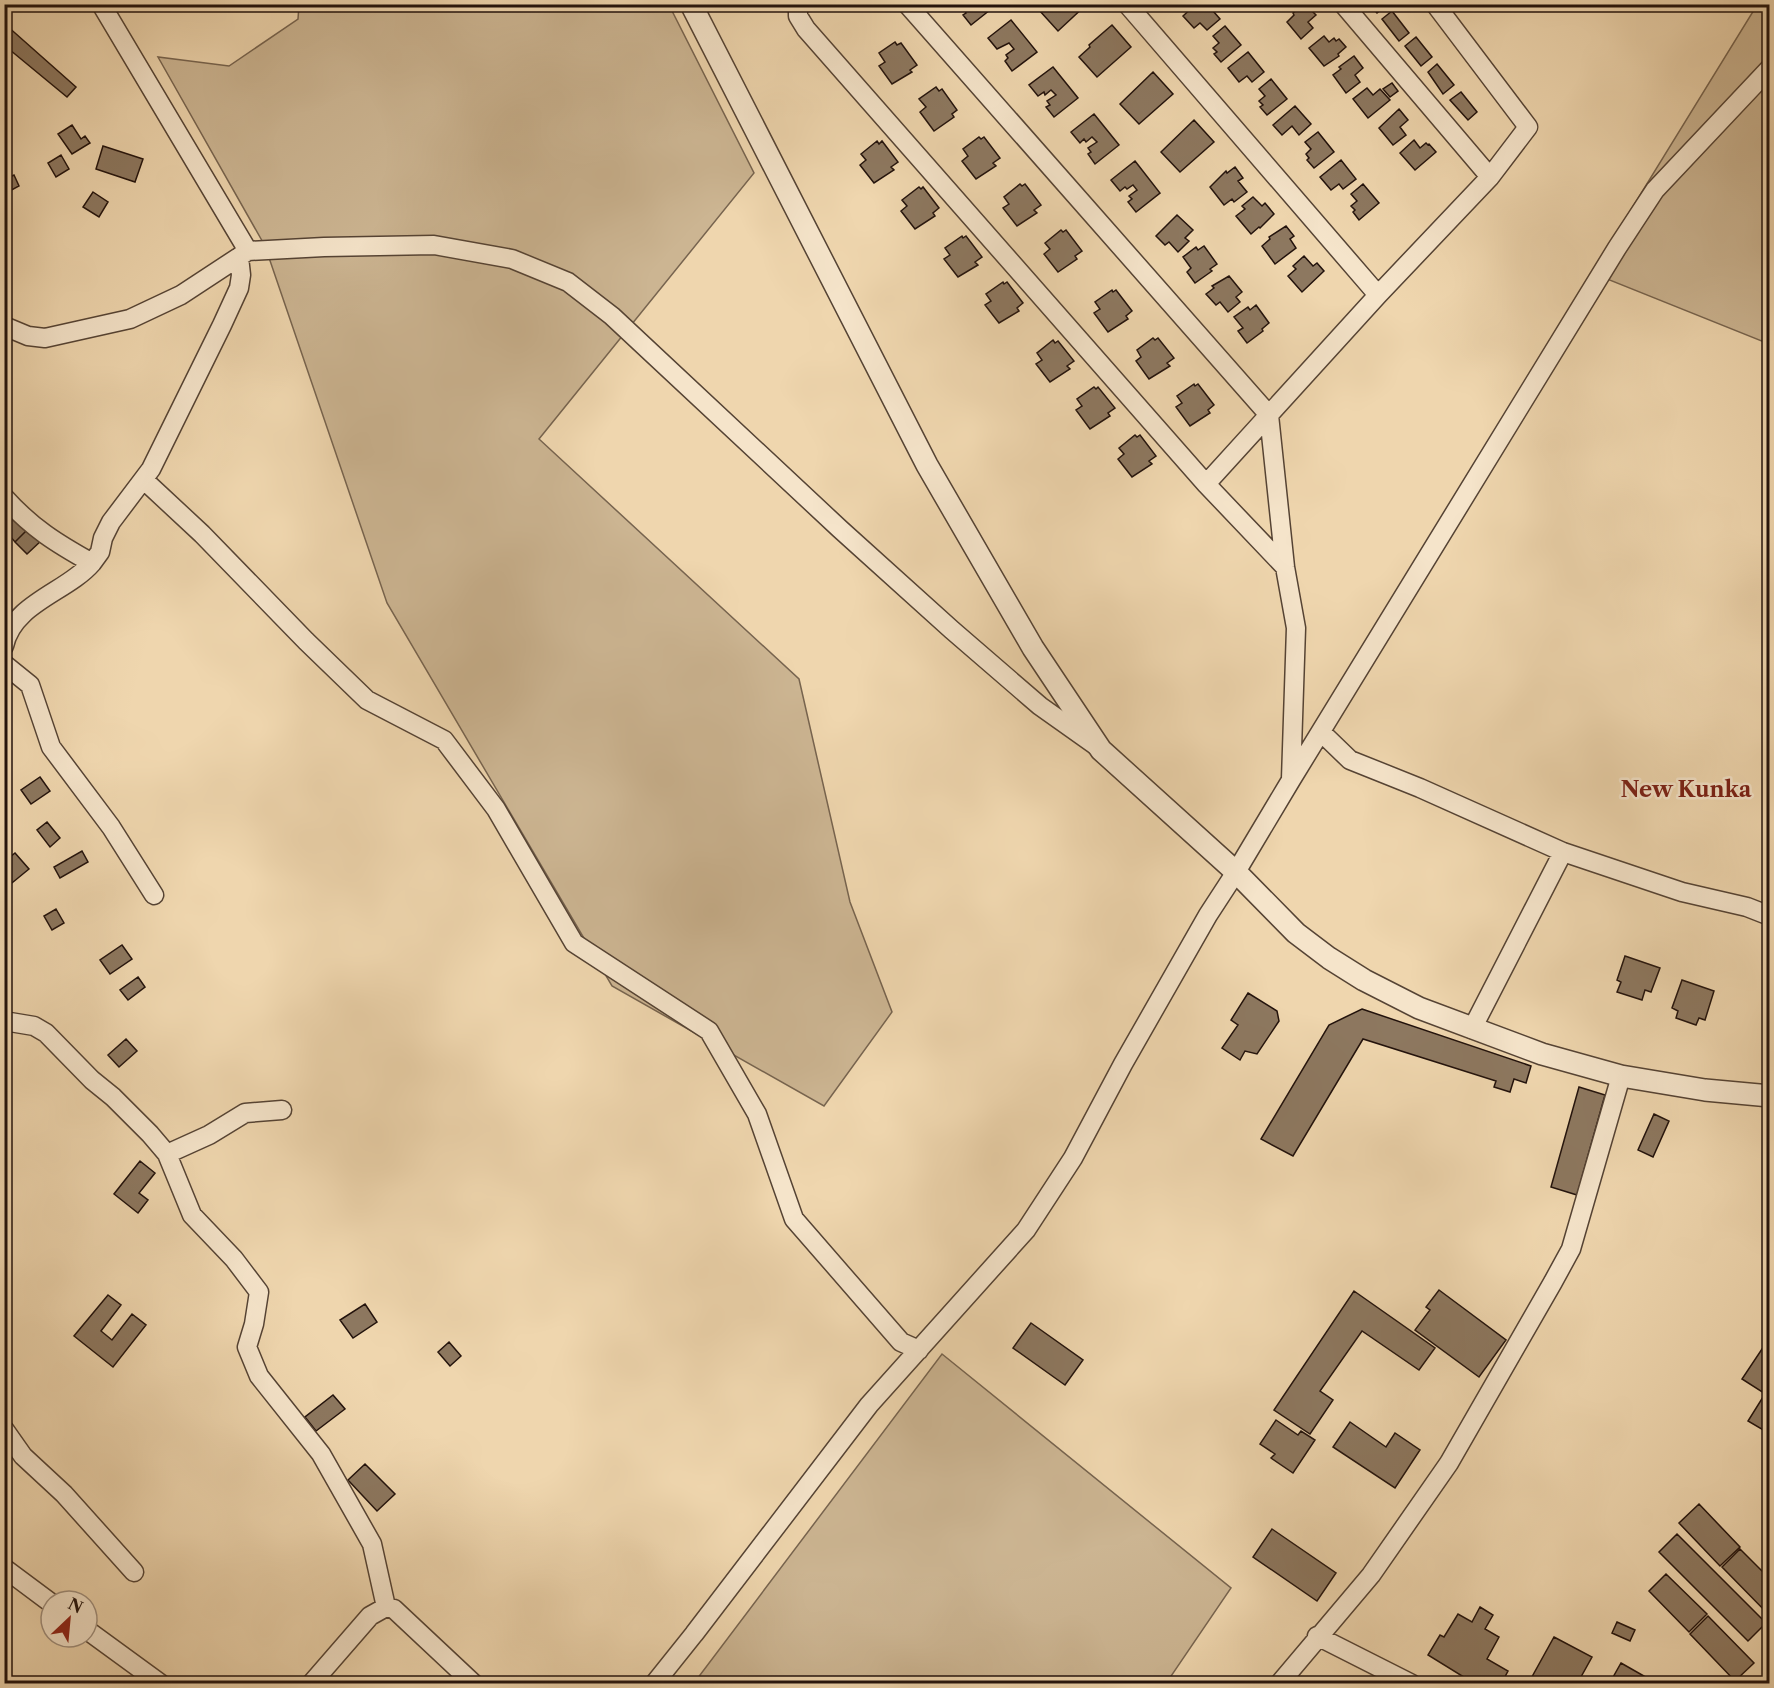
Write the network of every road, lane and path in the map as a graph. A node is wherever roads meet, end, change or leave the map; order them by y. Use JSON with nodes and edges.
{"nodes":[{"id":1,"x":101,"y":4,"type":"edge"},
{"id":2,"x":691,"y":4,"type":"edge"},
{"id":3,"x":798,"y":4,"type":"edge"},
{"id":4,"x":908,"y":4,"type":"edge"},
{"id":5,"x":1126,"y":4,"type":"edge"},
{"id":6,"x":1343,"y":4,"type":"edge"},
{"id":7,"x":1435,"y":4,"type":"edge"},
{"id":8,"x":1770,"y":68,"type":"edge"},
{"id":9,"x":1490,"y":177,"type":"junction"},
{"id":10,"x":243,"y":254,"type":"junction"},
{"id":11,"x":1378,"y":295,"type":"junction"},
{"id":12,"x":4,"y":326,"type":"edge"},
{"id":13,"x":1269,"y":415,"type":"junction"},
{"id":14,"x":144,"y":480,"type":"junction"},
{"id":15,"x":1206,"y":484,"type":"junction"},
{"id":16,"x":4,"y":497,"type":"edge"},
{"id":17,"x":92,"y":563,"type":"junction"},
{"id":18,"x":1285,"y":567,"type":"junction"},
{"id":19,"x":4,"y":646,"type":"edge"},
{"id":20,"x":4,"y":664,"type":"edge"},
{"id":21,"x":1322,"y":732,"type":"junction"},
{"id":22,"x":1101,"y":750,"type":"junction"},
{"id":23,"x":1290,"y":780,"type":"junction"},
{"id":24,"x":1563,"y":852,"type":"junction"},
{"id":25,"x":1236,"y":872,"type":"junction"},
{"id":26,"x":154,"y":895,"type":"dead end"},
{"id":27,"x":1770,"y":916,"type":"edge"},
{"id":28,"x":4,"y":1021,"type":"edge"},
{"id":29,"x":1472,"y":1029,"type":"junction"},
{"id":30,"x":1621,"y":1076,"type":"junction"},
{"id":31,"x":1770,"y":1096,"type":"edge"},
{"id":32,"x":282,"y":1110,"type":"dead end"},
{"id":33,"x":167,"y":1154,"type":"junction"},
{"id":34,"x":919,"y":1350,"type":"junction"},
{"id":35,"x":4,"y":1429,"type":"edge"},
{"id":36,"x":4,"y":1568,"type":"edge"},
{"id":37,"x":134,"y":1572,"type":"dead end"},
{"id":38,"x":39,"y":1594,"type":"edge"},
{"id":39,"x":386,"y":1607,"type":"junction"},
{"id":40,"x":1317,"y":1636,"type":"junction"},
{"id":41,"x":99,"y":1639,"type":"edge"},
{"id":42,"x":161,"y":1683,"type":"edge"},
{"id":43,"x":311,"y":1683,"type":"edge"},
{"id":44,"x":474,"y":1683,"type":"edge"},
{"id":45,"x":654,"y":1683,"type":"edge"},
{"id":46,"x":1279,"y":1683,"type":"edge"},
{"id":47,"x":1412,"y":1683,"type":"edge"}],
"edges":[{"from":1,"to":10,"type":"street"},
{"from":2,"to":22,"type":"street"},
{"from":3,"to":15,"type":"street"},
{"from":4,"to":13,"type":"street"},
{"from":5,"to":11,"type":"street"},
{"from":6,"to":9,"type":"street"},
{"from":7,"to":9,"type":"street"},
{"from":8,"to":21,"type":"street"},
{"from":9,"to":11,"type":"street"},
{"from":10,"to":12,"type":"street"},
{"from":10,"to":14,"type":"street"},
{"from":10,"to":22,"type":"street"},
{"from":11,"to":13,"type":"street"},
{"from":13,"to":15,"type":"street"},
{"from":13,"to":18,"type":"street"},
{"from":14,"to":17,"type":"street"},
{"from":14,"to":34,"type":"street"},
{"from":15,"to":18,"type":"street"},
{"from":16,"to":17,"type":"street"},
{"from":17,"to":19,"type":"street"},
{"from":18,"to":23,"type":"street"},
{"from":20,"to":26,"type":"street"},
{"from":21,"to":23,"type":"street"},
{"from":21,"to":24,"type":"street"},
{"from":22,"to":25,"type":"street"},
{"from":23,"to":25,"type":"street"},
{"from":24,"to":27,"type":"street"},
{"from":24,"to":29,"type":"street"},
{"from":25,"to":29,"type":"street"},
{"from":25,"to":34,"type":"street"},
{"from":28,"to":33,"type":"street"},
{"from":29,"to":30,"type":"street"},
{"from":30,"to":31,"type":"street"},
{"from":30,"to":40,"type":"street"},
{"from":32,"to":33,"type":"street"},
{"from":33,"to":39,"type":"street"},
{"from":34,"to":45,"type":"street"},
{"from":35,"to":37,"type":"street"},
{"from":36,"to":38,"type":"street"},
{"from":39,"to":43,"type":"street"},
{"from":39,"to":44,"type":"street"},
{"from":40,"to":46,"type":"street"},
{"from":40,"to":47,"type":"street"},
{"from":41,"to":42,"type":"street"}]}
